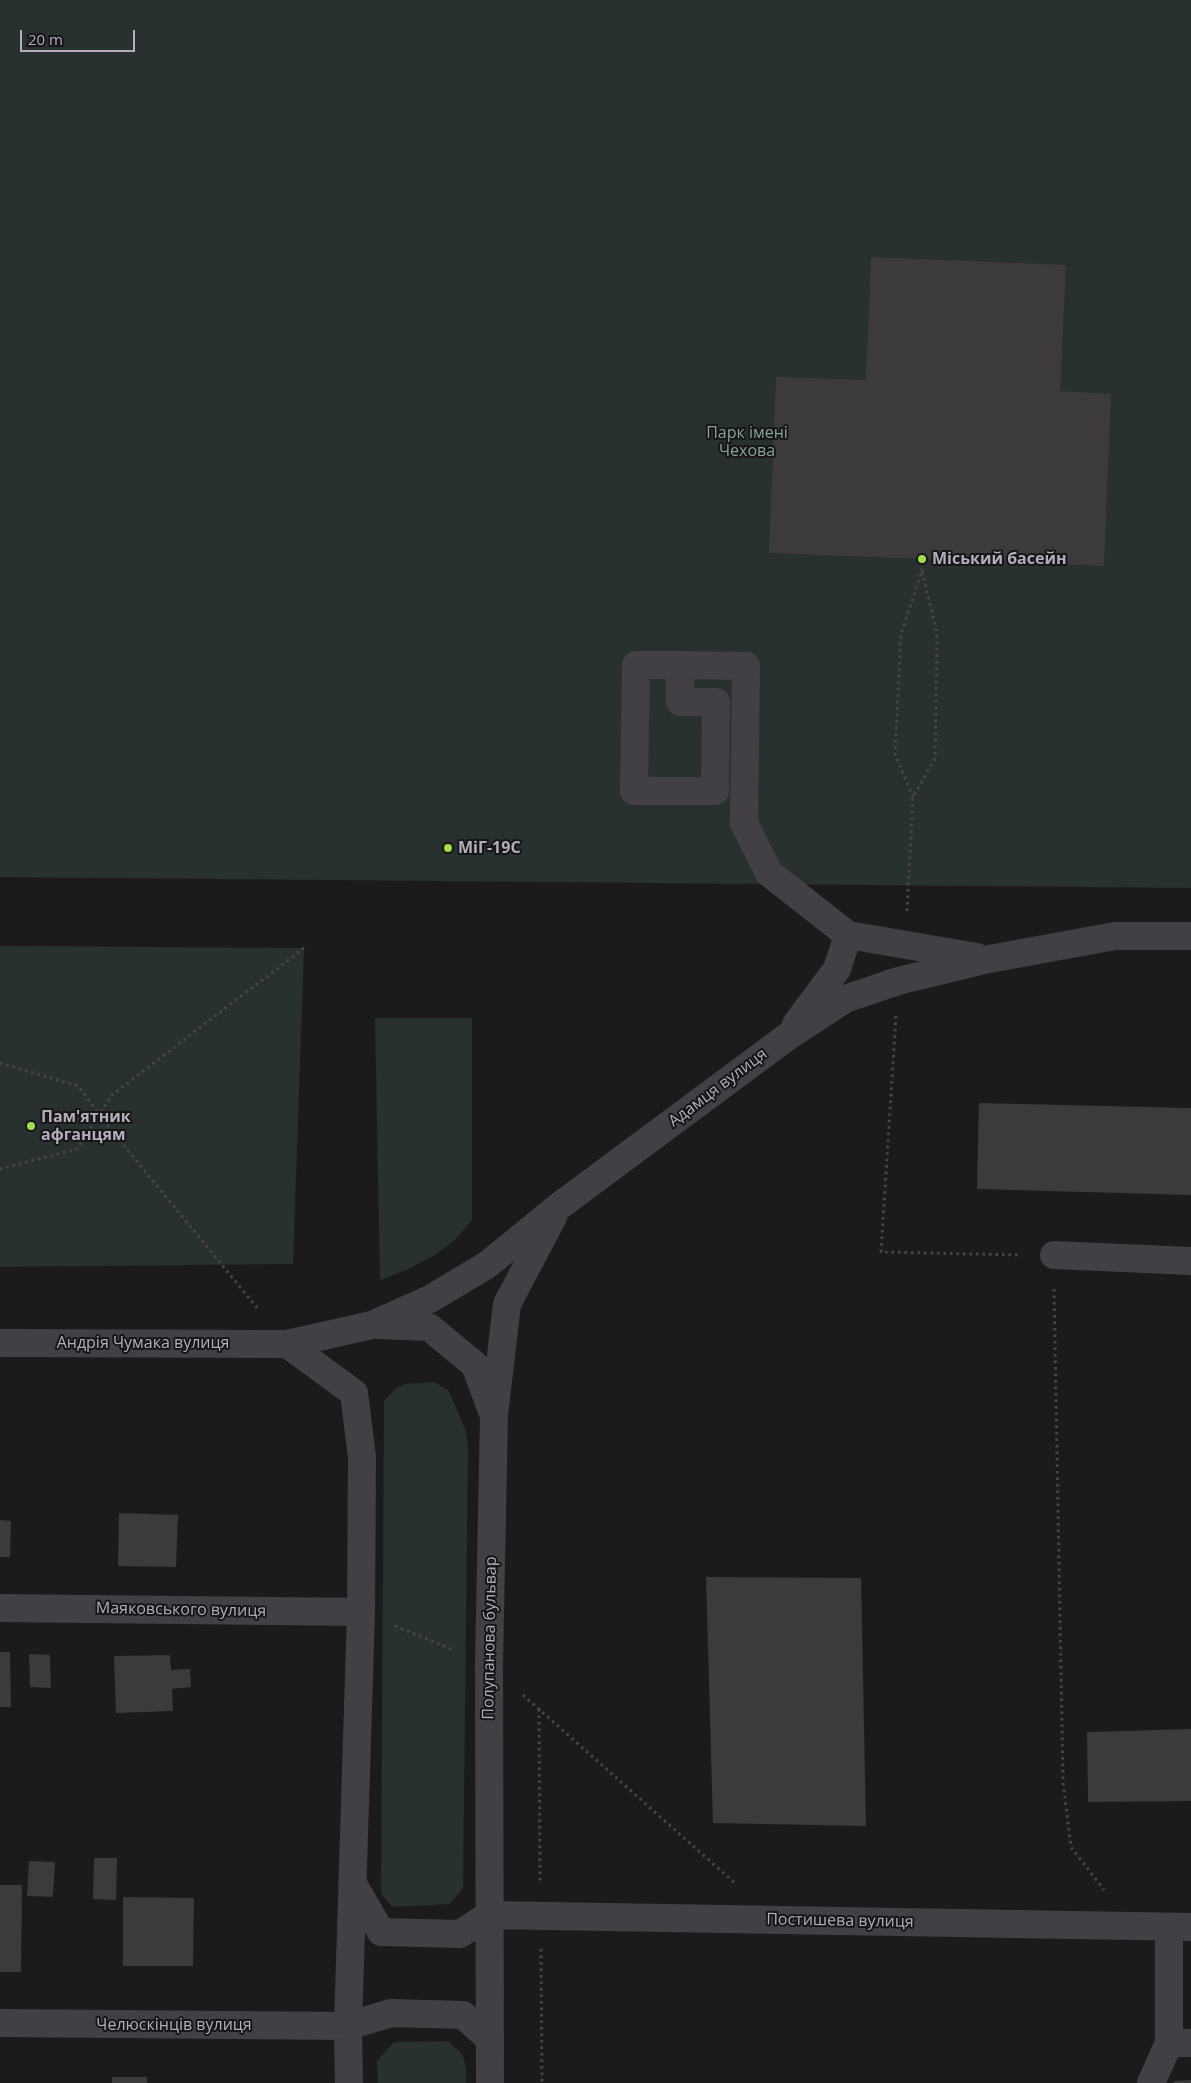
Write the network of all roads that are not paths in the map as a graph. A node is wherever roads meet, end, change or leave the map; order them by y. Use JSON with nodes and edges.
{"nodes":[{"id":1,"x":680,"y":665,"type":"junction"},
{"id":2,"x":848,"y":935,"type":"junction"},
{"id":3,"x":1191,"y":936,"type":"edge"},
{"id":4,"x":989,"y":960,"type":"junction"},
{"id":5,"x":787,"y":1037,"type":"junction"},
{"id":6,"x":558,"y":1207,"type":"junction"},
{"id":7,"x":1054,"y":1255,"type":"road end"},
{"id":8,"x":1191,"y":1261,"type":"edge"},
{"id":9,"x":372,"y":1325,"type":"junction"},
{"id":10,"x":0,"y":1343,"type":"edge"},
{"id":11,"x":287,"y":1344,"type":"junction"},
{"id":12,"x":494,"y":1415,"type":"junction"},
{"id":13,"x":0,"y":1608,"type":"edge"},
{"id":14,"x":361,"y":1612,"type":"junction"},
{"id":15,"x":353,"y":1884,"type":"junction"},
{"id":16,"x":490,"y":1915,"type":"junction"},
{"id":17,"x":1180,"y":1927,"type":"edge"},
{"id":18,"x":0,"y":2023,"type":"edge"},
{"id":19,"x":348,"y":2026,"type":"junction"},
{"id":20,"x":490,"y":2039,"type":"junction"},
{"id":21,"x":1180,"y":2043,"type":"edge"},
{"id":22,"x":349,"y":2083,"type":"edge"},
{"id":23,"x":490,"y":2083,"type":"edge"},
{"id":24,"x":1151,"y":2083,"type":"edge"}],
"edges":[{"from":1,"to":1,"type":"street"},
{"from":1,"to":2,"type":"street"},
{"from":2,"to":4,"type":"street"},
{"from":2,"to":5,"type":"street"},
{"from":3,"to":4,"type":"street","name":"Адамця вулиця"},
{"from":4,"to":5,"type":"street","name":"Адамця вулиця"},
{"from":5,"to":6,"type":"street","name":"Адамця вулиця"},
{"from":6,"to":9,"type":"street","name":"Адамця вулиця"},
{"from":6,"to":12,"type":"street","name":"Полупанова бульвар"},
{"from":7,"to":8,"type":"street"},
{"from":9,"to":11,"type":"street","name":"Адамця вулиця"},
{"from":9,"to":12,"type":"street"},
{"from":10,"to":11,"type":"street","name":"Андрія Чумака вулиця"},
{"from":11,"to":14,"type":"street"},
{"from":12,"to":16,"type":"street","name":"Полупанова бульвар"},
{"from":13,"to":14,"type":"street","name":"Маяковського вулиця"},
{"from":14,"to":15,"type":"street"},
{"from":15,"to":16,"type":"street"},
{"from":15,"to":19,"type":"street"},
{"from":16,"to":17,"type":"street","name":"Постишева вулиця"},
{"from":16,"to":20,"type":"street","name":"Полупанова бульвар"},
{"from":17,"to":21,"type":"street"},
{"from":18,"to":19,"type":"street","name":"Челюскінців вулиця"},
{"from":19,"to":20,"type":"street","name":"Челюскінців вулиця"},
{"from":19,"to":22,"type":"street"},
{"from":20,"to":23,"type":"street","name":"Полупанова бульвар"},
{"from":21,"to":24,"type":"street"}]}
